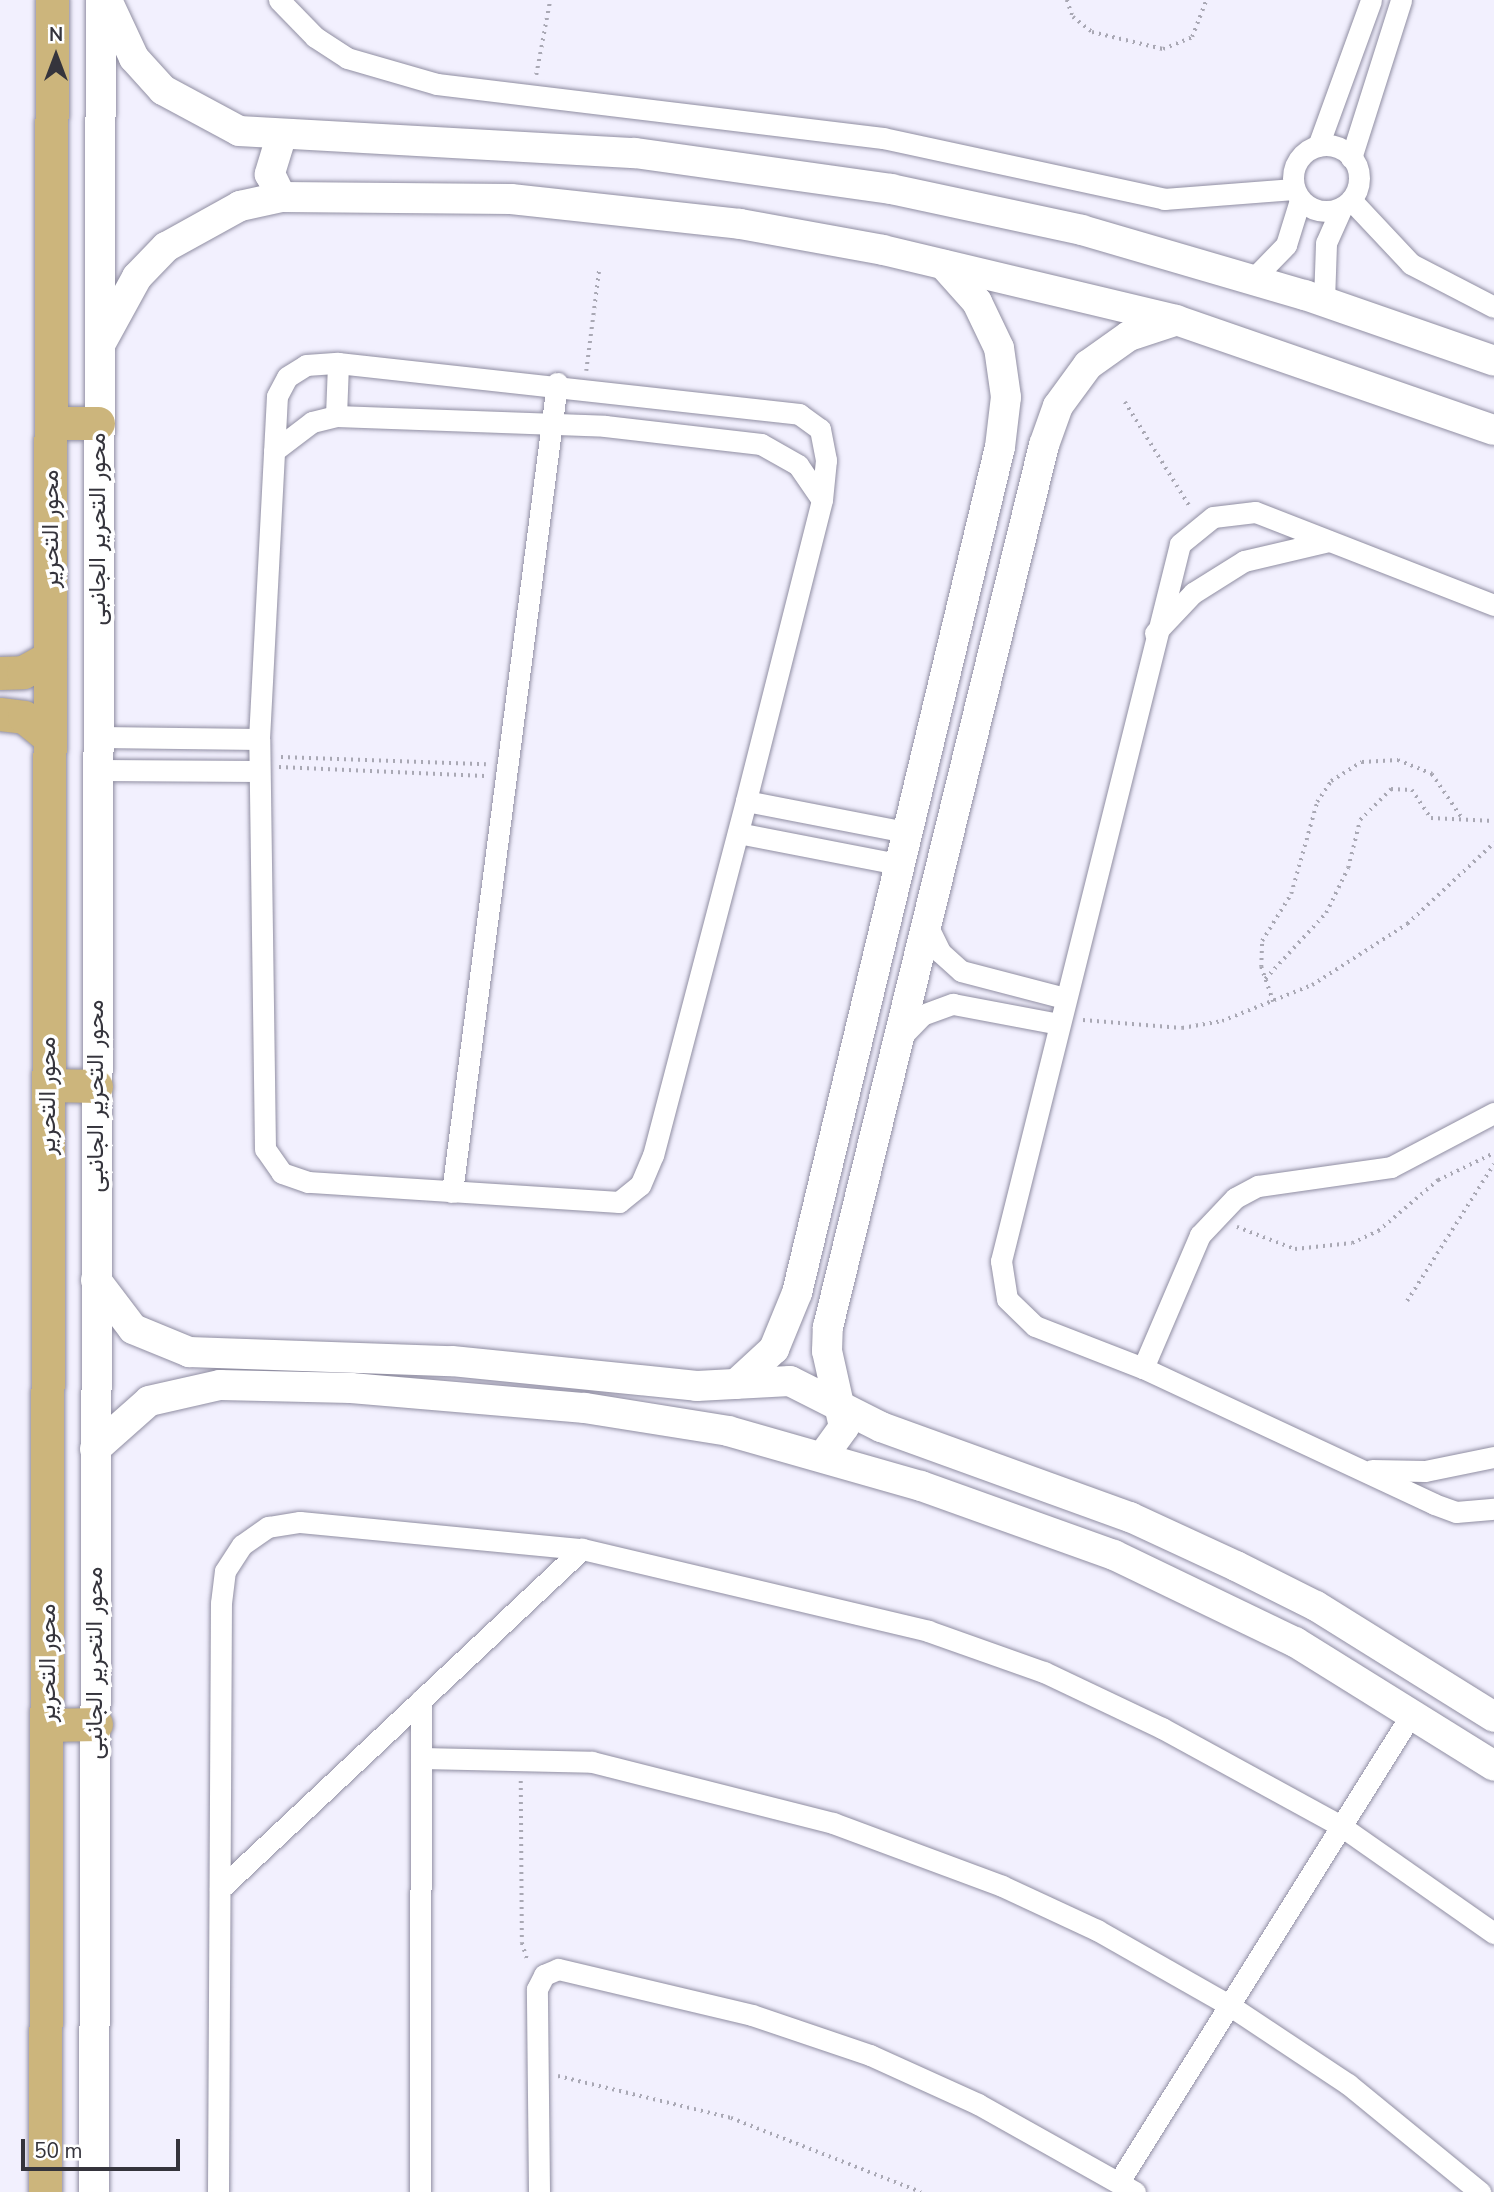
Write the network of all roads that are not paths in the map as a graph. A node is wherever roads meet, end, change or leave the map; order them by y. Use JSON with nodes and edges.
{"nodes":[{"id":1,"x":52,"y":0,"type":"edge"},
{"id":2,"x":101,"y":0,"type":"edge"},
{"id":3,"x":107,"y":0,"type":"edge"},
{"id":4,"x":279,"y":0,"type":"edge"},
{"id":5,"x":1371,"y":0,"type":"edge"},
{"id":6,"x":1401,"y":0,"type":"edge"},
{"id":7,"x":281,"y":137,"type":"junction"},
{"id":8,"x":1318,"y":146,"type":"junction"},
{"id":9,"x":1351,"y":158,"type":"junction"},
{"id":10,"x":1297,"y":195,"type":"junction"},
{"id":11,"x":281,"y":197,"type":"junction"},
{"id":12,"x":1346,"y":204,"type":"junction"},
{"id":13,"x":944,"y":265,"type":"junction"},
{"id":14,"x":1252,"y":280,"type":"junction"},
{"id":15,"x":1324,"y":301,"type":"junction"},
{"id":16,"x":1494,"y":307,"type":"edge"},
{"id":17,"x":1177,"y":320,"type":"junction"},
{"id":18,"x":97,"y":351,"type":"junction"},
{"id":19,"x":1494,"y":361,"type":"edge"},
{"id":20,"x":338,"y":363,"type":"junction"},
{"id":21,"x":557,"y":383,"type":"junction"},
{"id":22,"x":766,"y":410,"type":"junction"},
{"id":23,"x":336,"y":416,"type":"junction"},
{"id":24,"x":552,"y":421,"type":"junction"},
{"id":25,"x":98,"y":423,"type":"junction"},
{"id":26,"x":51,"y":424,"type":"junction"},
{"id":27,"x":1494,"y":430,"type":"edge"},
{"id":28,"x":761,"y":444,"type":"junction"},
{"id":29,"x":274,"y":451,"type":"junction"},
{"id":30,"x":822,"y":500,"type":"junction"},
{"id":31,"x":1332,"y":541,"type":"junction"},
{"id":32,"x":1494,"y":605,"type":"edge"},
{"id":33,"x":1152,"y":637,"type":"junction"},
{"id":34,"x":50,"y":657,"type":"junction"},
{"id":35,"x":0,"y":673,"type":"edge"},
{"id":36,"x":0,"y":714,"type":"edge"},
{"id":37,"x":49,"y":737,"type":"junction"},
{"id":38,"x":100,"y":737,"type":"junction"},
{"id":39,"x":259,"y":758,"type":"junction"},
{"id":40,"x":100,"y":769,"type":"junction"},
{"id":41,"x":746,"y":801,"type":"junction"},
{"id":42,"x":738,"y":833,"type":"junction"},
{"id":43,"x":911,"y":833,"type":"junction"},
{"id":44,"x":903,"y":865,"type":"junction"},
{"id":45,"x":928,"y":926,"type":"junction"},
{"id":46,"x":1061,"y":1012,"type":"junction"},
{"id":47,"x":899,"y":1039,"type":"junction"},
{"id":48,"x":48,"y":1085,"type":"junction"},
{"id":49,"x":96,"y":1086,"type":"junction"},
{"id":50,"x":1494,"y":1113,"type":"edge"},
{"id":51,"x":452,"y":1192,"type":"junction"},
{"id":52,"x":96,"y":1280,"type":"junction"},
{"id":53,"x":220,"y":1352,"type":"junction"},
{"id":54,"x":1143,"y":1368,"type":"junction"},
{"id":55,"x":220,"y":1384,"type":"junction"},
{"id":56,"x":734,"y":1385,"type":"junction"},
{"id":57,"x":840,"y":1404,"type":"junction"},
{"id":58,"x":728,"y":1431,"type":"junction"},
{"id":59,"x":95,"y":1449,"type":"junction"},
{"id":60,"x":823,"y":1456,"type":"junction"},
{"id":61,"x":1494,"y":1457,"type":"edge"},
{"id":62,"x":1359,"y":1469,"type":"junction"},
{"id":63,"x":1494,"y":1509,"type":"edge"},
{"id":64,"x":582,"y":1549,"type":"junction"},
{"id":65,"x":421,"y":1700,"type":"junction"},
{"id":66,"x":1412,"y":1713,"type":"junction"},
{"id":67,"x":1494,"y":1717,"type":"edge"},
{"id":68,"x":96,"y":1724,"type":"junction"},
{"id":69,"x":48,"y":1725,"type":"junction"},
{"id":70,"x":421,"y":1758,"type":"junction"},
{"id":71,"x":1494,"y":1766,"type":"edge"},
{"id":72,"x":1341,"y":1826,"type":"junction"},
{"id":73,"x":220,"y":1889,"type":"junction"},
{"id":74,"x":1494,"y":1933,"type":"edge"},
{"id":75,"x":1230,"y":2005,"type":"junction"},
{"id":76,"x":1127,"y":2186,"type":"edge"},
{"id":77,"x":45,"y":2192,"type":"edge"},
{"id":78,"x":94,"y":2192,"type":"edge"},
{"id":79,"x":218,"y":2192,"type":"edge"},
{"id":80,"x":420,"y":2192,"type":"edge"},
{"id":81,"x":538,"y":2192,"type":"edge"},
{"id":82,"x":1480,"y":2192,"type":"edge"}],
"edges":[{"from":1,"to":26,"type":"main road","name":"محور التحرير"},
{"from":2,"to":18,"type":"street","name":"محور التحرير الجانبى"},
{"from":3,"to":7,"type":"street"},
{"from":4,"to":10,"type":"street"},
{"from":5,"to":8,"type":"street"},
{"from":6,"to":9,"type":"street"},
{"from":7,"to":11,"type":"street"},
{"from":7,"to":14,"type":"street"},
{"from":8,"to":9,"type":"street"},
{"from":8,"to":10,"type":"street"},
{"from":9,"to":12,"type":"street"},
{"from":10,"to":12,"type":"street"},
{"from":10,"to":14,"type":"street"},
{"from":11,"to":13,"type":"street"},
{"from":11,"to":18,"type":"street"},
{"from":12,"to":15,"type":"street"},
{"from":12,"to":16,"type":"street"},
{"from":13,"to":17,"type":"street"},
{"from":13,"to":43,"type":"street"},
{"from":14,"to":15,"type":"street"},
{"from":15,"to":19,"type":"street"},
{"from":17,"to":27,"type":"street"},
{"from":17,"to":45,"type":"street"},
{"from":18,"to":25,"type":"street","name":"محور التحرير الجانبى"},
{"from":20,"to":21,"type":"street"},
{"from":20,"to":23,"type":"street"},
{"from":20,"to":29,"type":"street"},
{"from":21,"to":22,"type":"street"},
{"from":21,"to":24,"type":"street"},
{"from":22,"to":28,"type":"street"},
{"from":22,"to":30,"type":"street"},
{"from":23,"to":24,"type":"street"},
{"from":23,"to":29,"type":"street"},
{"from":24,"to":28,"type":"street"},
{"from":24,"to":51,"type":"street"},
{"from":25,"to":26,"type":"main road"},
{"from":25,"to":38,"type":"street","name":"محور التحرير الجانبى"},
{"from":26,"to":34,"type":"main road","name":"محور التحرير"},
{"from":28,"to":30,"type":"street"},
{"from":29,"to":39,"type":"street"},
{"from":30,"to":41,"type":"street"},
{"from":31,"to":32,"type":"street"},
{"from":31,"to":33,"type":"street"},
{"from":31,"to":33,"type":"street"},
{"from":33,"to":46,"type":"street"},
{"from":34,"to":35,"type":"main road"},
{"from":34,"to":37,"type":"main road","name":"محور التحرير"},
{"from":36,"to":37,"type":"main road"},
{"from":37,"to":48,"type":"main road","name":"محور التحرير"},
{"from":38,"to":39,"type":"street"},
{"from":38,"to":40,"type":"street","name":"محور التحرير الجانبى"},
{"from":39,"to":40,"type":"street"},
{"from":39,"to":51,"type":"street"},
{"from":40,"to":49,"type":"street","name":"محور التحرير الجانبى"},
{"from":41,"to":42,"type":"street"},
{"from":41,"to":43,"type":"street"},
{"from":42,"to":44,"type":"street"},
{"from":42,"to":51,"type":"street"},
{"from":43,"to":44,"type":"street"},
{"from":44,"to":56,"type":"street"},
{"from":45,"to":46,"type":"street"},
{"from":45,"to":47,"type":"street"},
{"from":46,"to":47,"type":"street"},
{"from":46,"to":54,"type":"street"},
{"from":47,"to":57,"type":"street"},
{"from":48,"to":49,"type":"main road"},
{"from":48,"to":69,"type":"main road","name":"محور التحرير"},
{"from":49,"to":52,"type":"street","name":"محور التحرير الجانبى"},
{"from":50,"to":54,"type":"street"},
{"from":52,"to":53,"type":"street"},
{"from":52,"to":59,"type":"street","name":"محور التحرير الجانبى"},
{"from":53,"to":55,"type":"street"},
{"from":53,"to":56,"type":"street"},
{"from":54,"to":62,"type":"street"},
{"from":55,"to":58,"type":"street"},
{"from":55,"to":59,"type":"street"},
{"from":56,"to":57,"type":"street"},
{"from":56,"to":58,"type":"street"},
{"from":57,"to":60,"type":"street"},
{"from":57,"to":67,"type":"street"},
{"from":58,"to":60,"type":"street"},
{"from":59,"to":68,"type":"street","name":"محور التحرير الجانبى"},
{"from":60,"to":66,"type":"street"},
{"from":61,"to":62,"type":"street"},
{"from":62,"to":63,"type":"street"},
{"from":64,"to":65,"type":"street"},
{"from":64,"to":72,"type":"street"},
{"from":64,"to":73,"type":"street"},
{"from":65,"to":70,"type":"street"},
{"from":65,"to":73,"type":"street"},
{"from":66,"to":71,"type":"street"},
{"from":66,"to":72,"type":"street"},
{"from":68,"to":69,"type":"main road"},
{"from":68,"to":78,"type":"street","name":"محور التحرير الجانبى"},
{"from":69,"to":77,"type":"main road","name":"محور التحرير"},
{"from":70,"to":75,"type":"street"},
{"from":70,"to":80,"type":"street"},
{"from":72,"to":74,"type":"street"},
{"from":72,"to":75,"type":"street"},
{"from":73,"to":79,"type":"street"},
{"from":75,"to":76,"type":"street"},
{"from":75,"to":82,"type":"street"},
{"from":76,"to":81,"type":"street"}]}
